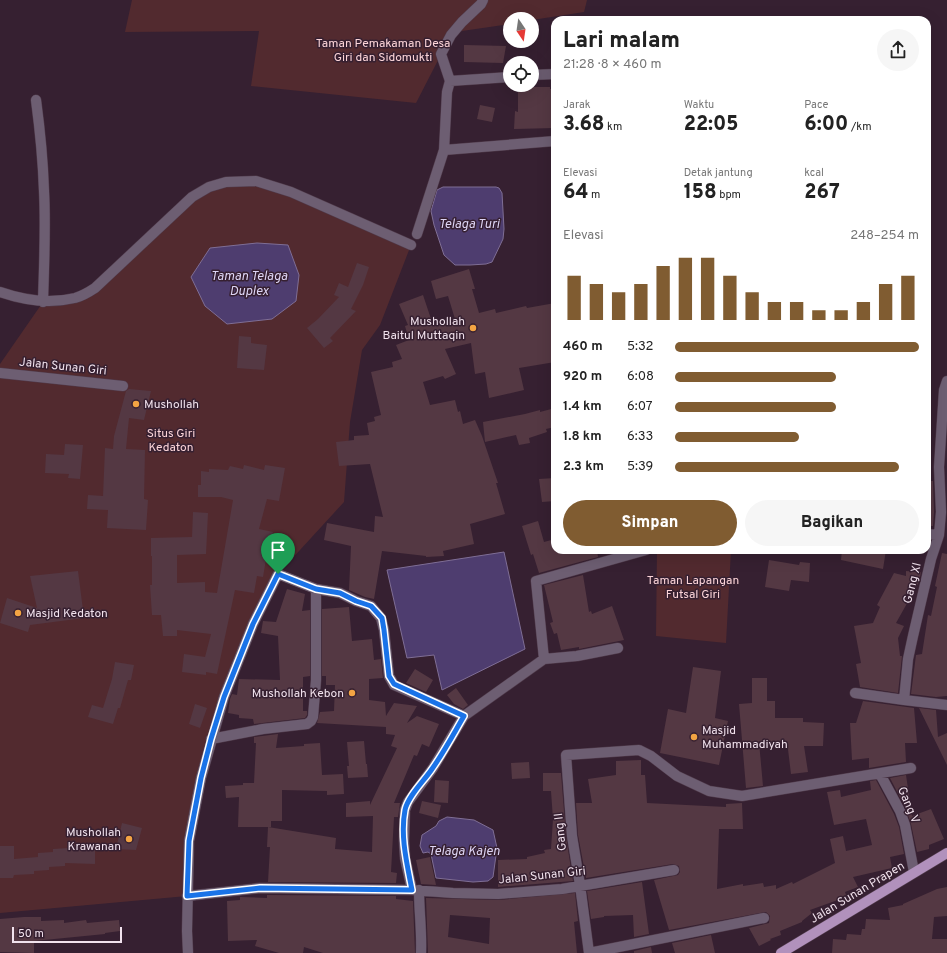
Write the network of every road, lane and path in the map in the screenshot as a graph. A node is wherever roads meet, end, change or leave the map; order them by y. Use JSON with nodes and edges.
{"nodes":[{"id":1,"x":483,"y":0,"type":"edge"},
{"id":2,"x":551,"y":74,"type":"edge"},
{"id":3,"x":539,"y":75,"type":"edge"},
{"id":4,"x":503,"y":77,"type":"edge"},
{"id":5,"x":450,"y":80,"type":"junction"},
{"id":6,"x":36,"y":100,"type":"dead end"},
{"id":7,"x":551,"y":141,"type":"edge"},
{"id":8,"x":444,"y":150,"type":"junction"},
{"id":9,"x":417,"y":234,"type":"dead end"},
{"id":10,"x":411,"y":245,"type":"dead end"},
{"id":11,"x":0,"y":292,"type":"edge"},
{"id":12,"x":43,"y":302,"type":"junction"},
{"id":13,"x":0,"y":373,"type":"edge"},
{"id":14,"x":122,"y":386,"type":"dead end"},
{"id":15,"x":946,"y":387,"type":"edge"},
{"id":16,"x":931,"y":534,"type":"edge"},
{"id":17,"x":939,"y":535,"type":"junction"},
{"id":18,"x":632,"y":554,"type":"edge"},
{"id":19,"x":316,"y":589,"type":"junction"},
{"id":20,"x":618,"y":648,"type":"dead end"},
{"id":21,"x":544,"y":659,"type":"junction"},
{"id":22,"x":855,"y":693,"type":"dead end"},
{"id":23,"x":904,"y":700,"type":"junction"},
{"id":24,"x":947,"y":705,"type":"edge"},
{"id":25,"x":464,"y":716,"type":"junction"},
{"id":26,"x":211,"y":739,"type":"junction"},
{"id":27,"x":911,"y":768,"type":"dead end"},
{"id":28,"x":880,"y":774,"type":"junction"},
{"id":29,"x":947,"y":853,"type":"edge"},
{"id":30,"x":674,"y":870,"type":"dead end"},
{"id":31,"x":914,"y":872,"type":"junction"},
{"id":32,"x":580,"y":886,"type":"junction"},
{"id":33,"x":415,"y":890,"type":"junction"},
{"id":34,"x":187,"y":896,"type":"junction"},
{"id":35,"x":764,"y":918,"type":"dead end"},
{"id":36,"x":188,"y":953,"type":"edge"},
{"id":37,"x":421,"y":953,"type":"edge"},
{"id":38,"x":589,"y":953,"type":"edge"},
{"id":39,"x":781,"y":953,"type":"edge"}],
"edges":[{"from":1,"to":5,"type":"street"},
{"from":2,"to":3,"type":"street"},
{"from":4,"to":5,"type":"street"},
{"from":5,"to":8,"type":"street"},
{"from":6,"to":12,"type":"street"},
{"from":7,"to":8,"type":"street"},
{"from":8,"to":9,"type":"street"},
{"from":10,"to":12,"type":"street"},
{"from":11,"to":12,"type":"street"},
{"from":13,"to":14,"type":"street","name":"Jalan Sunan Giri"},
{"from":15,"to":17,"type":"street","name":"Gang XI"},
{"from":16,"to":17,"type":"street"},
{"from":17,"to":23,"type":"street","name":"Gang XI"},
{"from":18,"to":21,"type":"street"},
{"from":19,"to":25,"type":"street"},
{"from":19,"to":26,"type":"street"},
{"from":19,"to":26,"type":"street"},
{"from":20,"to":21,"type":"street"},
{"from":21,"to":25,"type":"street"},
{"from":22,"to":23,"type":"street"},
{"from":23,"to":24,"type":"street"},
{"from":25,"to":33,"type":"street"},
{"from":26,"to":34,"type":"street"},
{"from":27,"to":28,"type":"street"},
{"from":28,"to":31,"type":"street","name":"Gang V"},
{"from":28,"to":32,"type":"street","name":"Gang II"},
{"from":29,"to":31,"type":"main road","name":"Jalan Sunan Prapen"},
{"from":30,"to":32,"type":"street","name":"Jalan Sunan Giri"},
{"from":31,"to":39,"type":"main road","name":"Jalan Sunan Prapen"},
{"from":32,"to":33,"type":"street","name":"Jalan Sunan Giri"},
{"from":32,"to":38,"type":"street","name":"Gang II"},
{"from":33,"to":34,"type":"street","name":"Jalan Sunan Giri"},
{"from":33,"to":37,"type":"street"},
{"from":34,"to":36,"type":"street"},
{"from":35,"to":38,"type":"street"}]}
